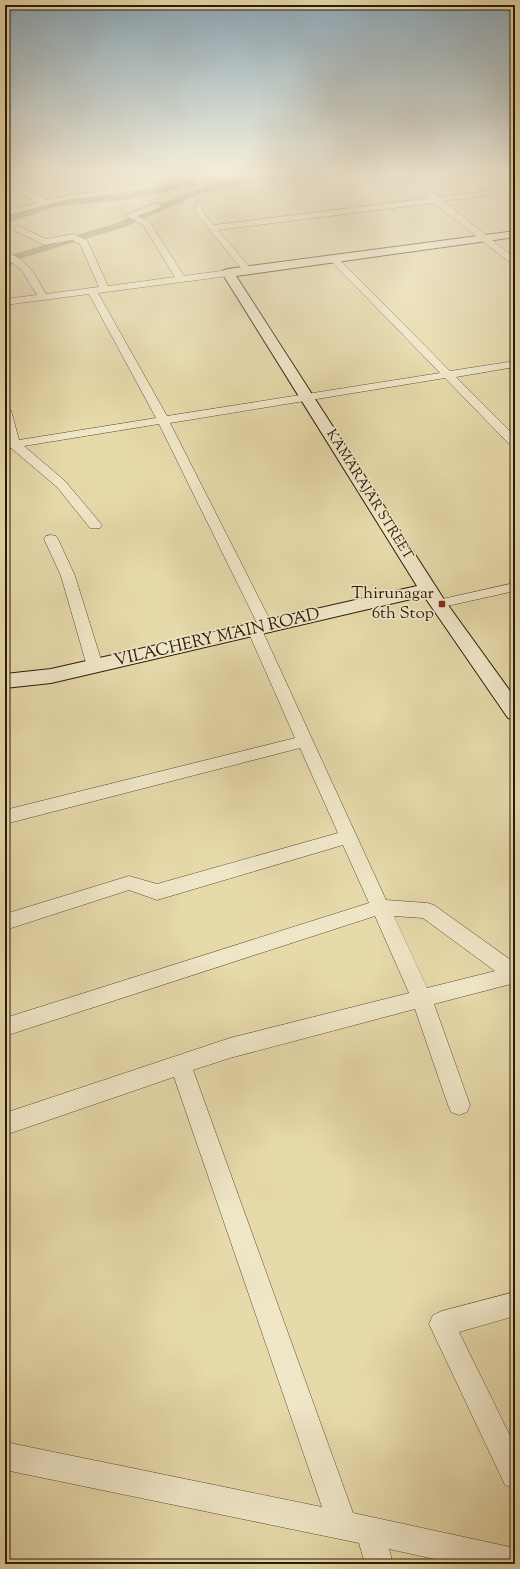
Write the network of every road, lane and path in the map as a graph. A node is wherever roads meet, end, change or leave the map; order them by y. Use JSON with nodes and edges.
{"nodes":[{"id":1,"x":85,"y":244,"type":"edge"},
{"id":2,"x":159,"y":244,"type":"edge"},
{"id":3,"x":226,"y":244,"type":"edge"},
{"id":4,"x":442,"y":244,"type":"edge"},
{"id":5,"x":494,"y":244,"type":"edge"},
{"id":6,"x":5,"y":255,"type":"edge"},
{"id":7,"x":334,"y":259,"type":"junction"},
{"id":8,"x":515,"y":262,"type":"edge"},
{"id":9,"x":248,"y":270,"type":"junction"},
{"id":10,"x":228,"y":273,"type":"junction"},
{"id":11,"x":180,"y":279,"type":"junction"},
{"id":12,"x":105,"y":289,"type":"junction"},
{"id":13,"x":92,"y":291,"type":"junction"},
{"id":14,"x":44,"y":297,"type":"junction"},
{"id":15,"x":5,"y":302,"type":"edge"},
{"id":16,"x":515,"y":364,"type":"edge"},
{"id":17,"x":447,"y":375,"type":"junction"},
{"id":18,"x":307,"y":398,"type":"junction"},
{"id":19,"x":5,"y":410,"type":"edge"},
{"id":20,"x":163,"y":420,"type":"junction"},
{"id":21,"x":515,"y":443,"type":"edge"},
{"id":22,"x":10,"y":444,"type":"edge"},
{"id":23,"x":95,"y":525,"type":"dead end"},
{"id":24,"x":51,"y":539,"type":"dead end"},
{"id":25,"x":515,"y":587,"type":"edge"},
{"id":26,"x":433,"y":596,"type":"junction"},
{"id":27,"x":260,"y":628,"type":"junction"},
{"id":28,"x":95,"y":666,"type":"junction"},
{"id":29,"x":5,"y":681,"type":"edge"},
{"id":30,"x":515,"y":713,"type":"edge"},
{"id":31,"x":305,"y":740,"type":"junction"},
{"id":32,"x":5,"y":817,"type":"edge"},
{"id":33,"x":348,"y":837,"type":"junction"},
{"id":34,"x":380,"y":907,"type":"junction"},
{"id":35,"x":5,"y":922,"type":"edge"},
{"id":36,"x":515,"y":974,"type":"edge"},
{"id":37,"x":422,"y":999,"type":"junction"},
{"id":38,"x":5,"y":1027,"type":"edge"},
{"id":39,"x":181,"y":1065,"type":"junction"},
{"id":40,"x":459,"y":1105,"type":"dead end"},
{"id":41,"x":5,"y":1124,"type":"edge"},
{"id":42,"x":515,"y":1304,"type":"edge"},
{"id":43,"x":5,"y":1456,"type":"edge"},
{"id":44,"x":515,"y":1475,"type":"edge"},
{"id":45,"x":343,"y":1526,"type":"junction"},
{"id":46,"x":370,"y":1531,"type":"junction"},
{"id":47,"x":515,"y":1562,"type":"edge"},
{"id":48,"x":379,"y":1564,"type":"edge"}],
"edges":[{"from":1,"to":12,"type":"street"},
{"from":2,"to":11,"type":"street"},
{"from":3,"to":9,"type":"street"},
{"from":4,"to":7,"type":"main road"},
{"from":5,"to":8,"type":"street"},
{"from":6,"to":14,"type":"street"},
{"from":7,"to":9,"type":"main road"},
{"from":7,"to":17,"type":"street"},
{"from":9,"to":10,"type":"main road"},
{"from":10,"to":11,"type":"street"},
{"from":10,"to":18,"type":"main road","name":"KAMARAJAR STREET"},
{"from":11,"to":12,"type":"street"},
{"from":12,"to":13,"type":"street"},
{"from":13,"to":14,"type":"street"},
{"from":13,"to":20,"type":"street"},
{"from":14,"to":15,"type":"street"},
{"from":16,"to":17,"type":"street"},
{"from":17,"to":18,"type":"street"},
{"from":17,"to":21,"type":"street"},
{"from":18,"to":20,"type":"street"},
{"from":18,"to":26,"type":"main road","name":"KAMARAJAR STREET"},
{"from":19,"to":22,"type":"street"},
{"from":20,"to":22,"type":"street"},
{"from":20,"to":27,"type":"street"},
{"from":22,"to":23,"type":"street"},
{"from":24,"to":28,"type":"street"},
{"from":25,"to":26,"type":"street"},
{"from":26,"to":27,"type":"main road","name":"VILACHERY MAIN ROAD"},
{"from":26,"to":30,"type":"main road","name":"KAMARAJAR STREET"},
{"from":27,"to":28,"type":"main road","name":"VILACHERY MAIN ROAD"},
{"from":27,"to":31,"type":"street"},
{"from":28,"to":29,"type":"main road","name":"VILACHERY MAIN ROAD"},
{"from":31,"to":32,"type":"street"},
{"from":31,"to":33,"type":"street"},
{"from":33,"to":34,"type":"street"},
{"from":33,"to":35,"type":"street"},
{"from":34,"to":36,"type":"street"},
{"from":34,"to":37,"type":"street"},
{"from":34,"to":38,"type":"street"},
{"from":36,"to":37,"type":"street"},
{"from":37,"to":39,"type":"street"},
{"from":37,"to":40,"type":"street"},
{"from":39,"to":41,"type":"street"},
{"from":39,"to":45,"type":"street"},
{"from":42,"to":44,"type":"street"},
{"from":43,"to":45,"type":"street"},
{"from":45,"to":46,"type":"street"},
{"from":46,"to":47,"type":"street"},
{"from":46,"to":48,"type":"street"}]}
